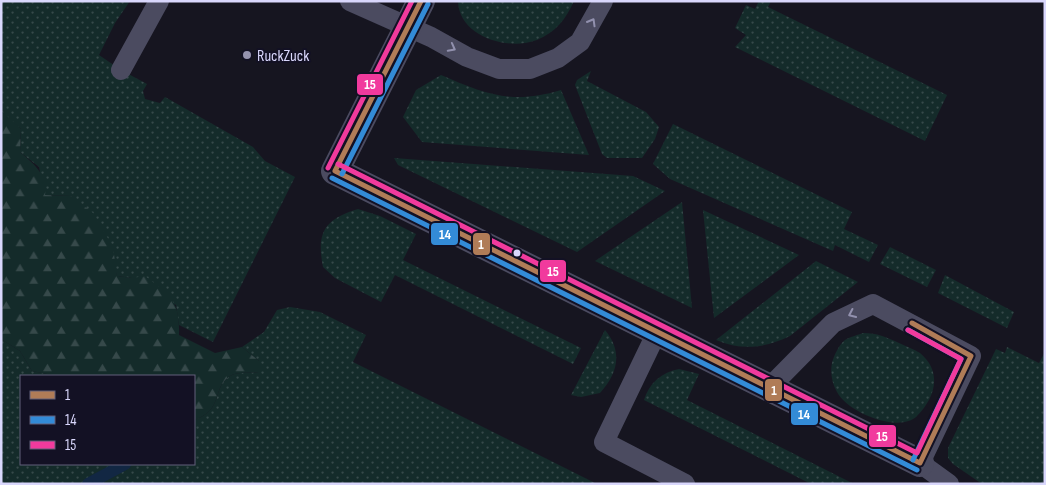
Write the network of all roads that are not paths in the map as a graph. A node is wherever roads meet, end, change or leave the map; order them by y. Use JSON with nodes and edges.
{"nodes":[{"id":1,"x":159,"y":1,"type":"edge"},
{"id":2,"x":350,"y":1,"type":"edge"},
{"id":3,"x":421,"y":1,"type":"edge"},
{"id":4,"x":603,"y":1,"type":"edge"},
{"id":5,"x":408,"y":27,"type":"junction"},
{"id":6,"x":121,"y":70,"type":"dead end"},
{"id":7,"x":657,"y":332,"type":"junction"},
{"id":8,"x":769,"y":388,"type":"junction"},
{"id":9,"x":920,"y":463,"type":"junction"},
{"id":10,"x":685,"y":484,"type":"edge"},
{"id":11,"x":950,"y":484,"type":"edge"}],
"edges":[{"from":1,"to":6,"type":"lane"},
{"from":2,"to":5,"type":"lane"},
{"from":3,"to":5,"type":"street"},
{"from":5,"to":4,"type":"lane","one_way":true},
{"from":5,"to":7,"type":"street"},
{"from":7,"to":8,"type":"street"},
{"from":7,"to":10,"type":"lane"},
{"from":8,"to":9,"type":"street"},
{"from":9,"to":8,"type":"lane","one_way":true},
{"from":9,"to":11,"type":"lane"}]}
